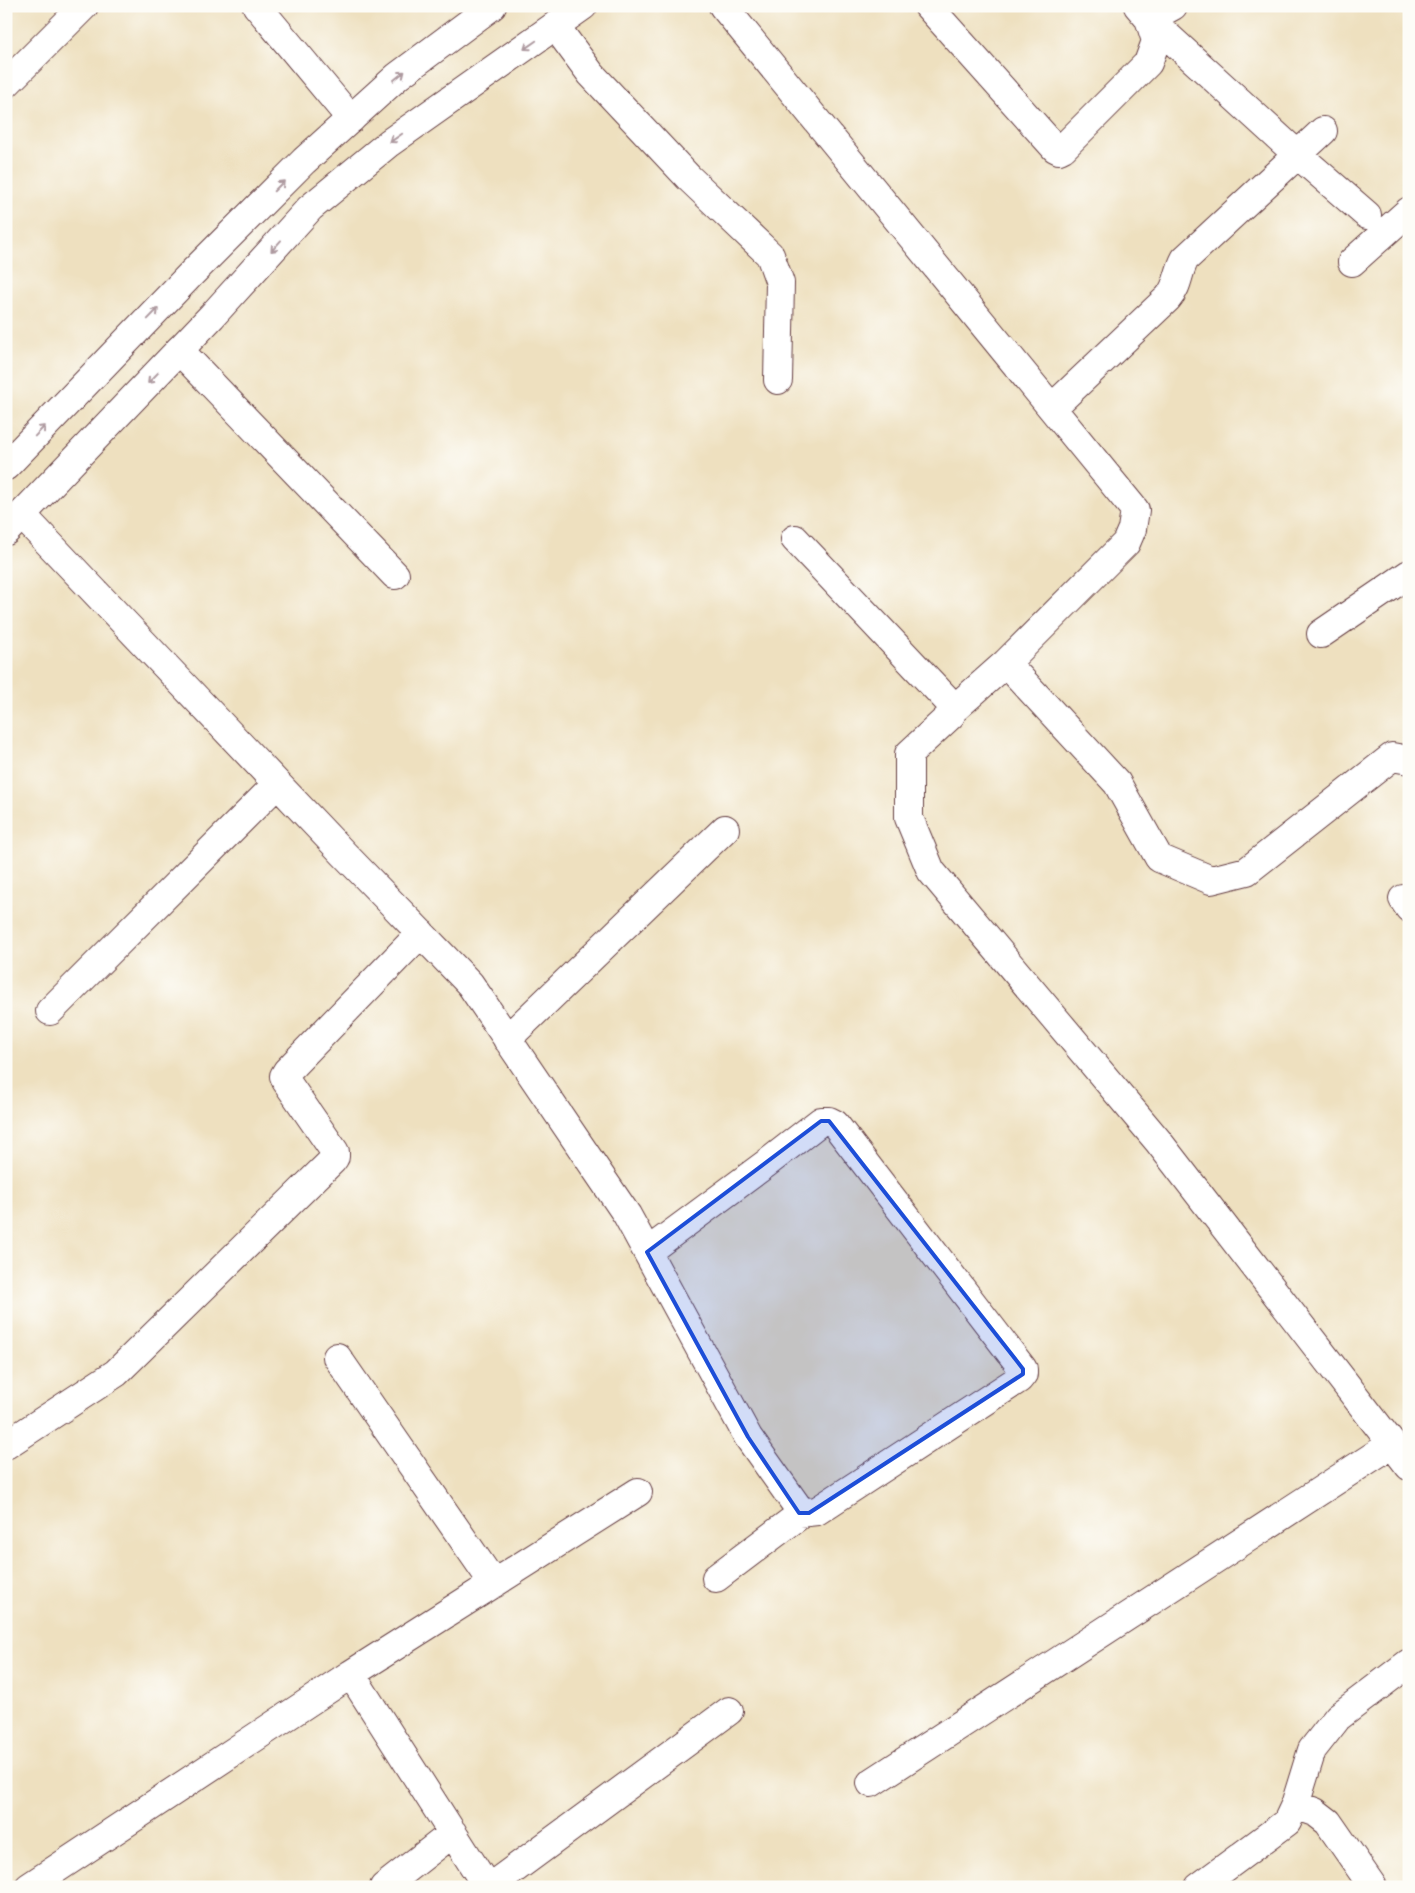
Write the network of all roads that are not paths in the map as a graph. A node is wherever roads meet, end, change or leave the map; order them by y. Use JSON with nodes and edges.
{"nodes":[{"id":1,"x":84,"y":6,"type":"edge"},
{"id":2,"x":257,"y":6,"type":"edge"},
{"id":3,"x":492,"y":6,"type":"edge"},
{"id":4,"x":583,"y":6,"type":"edge"},
{"id":5,"x":723,"y":6,"type":"edge"},
{"id":6,"x":928,"y":6,"type":"edge"},
{"id":7,"x":1173,"y":6,"type":"edge"},
{"id":8,"x":1144,"y":12,"type":"edge"},
{"id":9,"x":556,"y":27,"type":"junction"},
{"id":10,"x":6,"y":84,"type":"edge"},
{"id":11,"x":351,"y":119,"type":"junction"},
{"id":12,"x":1324,"y":131,"type":"dead end"},
{"id":13,"x":1298,"y":155,"type":"junction"},
{"id":14,"x":1409,"y":211,"type":"edge"},
{"id":15,"x":1367,"y":215,"type":"dead end"},
{"id":16,"x":1352,"y":262,"type":"dead end"},
{"id":17,"x":179,"y":350,"type":"junction"},
{"id":18,"x":778,"y":380,"type":"dead end"},
{"id":19,"x":1052,"y":408,"type":"junction"},
{"id":20,"x":6,"y":466,"type":"edge"},
{"id":21,"x":14,"y":523,"type":"edge"},
{"id":22,"x":795,"y":539,"type":"dead end"},
{"id":23,"x":395,"y":574,"type":"dead end"},
{"id":24,"x":1409,"y":574,"type":"edge"},
{"id":25,"x":1321,"y":634,"type":"dead end"},
{"id":26,"x":1006,"y":663,"type":"junction"},
{"id":27,"x":953,"y":710,"type":"junction"},
{"id":28,"x":1409,"y":760,"type":"edge"},
{"id":29,"x":277,"y":784,"type":"junction"},
{"id":30,"x":725,"y":829,"type":"dead end"},
{"id":31,"x":421,"y":933,"type":"junction"},
{"id":32,"x":50,"y":1011,"type":"dead end"},
{"id":33,"x":507,"y":1039,"type":"junction"},
{"id":34,"x":647,"y":1252,"type":"junction"},
{"id":35,"x":337,"y":1357,"type":"dead end"},
{"id":36,"x":1392,"y":1444,"type":"junction"},
{"id":37,"x":6,"y":1445,"type":"edge"},
{"id":38,"x":1409,"y":1466,"type":"edge"},
{"id":39,"x":638,"y":1492,"type":"dead end"},
{"id":40,"x":799,"y":1512,"type":"junction"},
{"id":41,"x":716,"y":1578,"type":"dead end"},
{"id":42,"x":494,"y":1584,"type":"junction"},
{"id":43,"x":1409,"y":1663,"type":"edge"},
{"id":44,"x":351,"y":1674,"type":"junction"},
{"id":45,"x":729,"y":1711,"type":"dead end"},
{"id":46,"x":871,"y":1783,"type":"dead end"},
{"id":47,"x":1295,"y":1805,"type":"junction"},
{"id":48,"x":453,"y":1833,"type":"junction"},
{"id":49,"x":29,"y":1887,"type":"edge"},
{"id":50,"x":384,"y":1887,"type":"edge"},
{"id":51,"x":488,"y":1887,"type":"edge"},
{"id":52,"x":1199,"y":1887,"type":"edge"},
{"id":53,"x":1373,"y":1887,"type":"edge"}],
"edges":[{"from":1,"to":10,"type":"street"},
{"from":2,"to":11,"type":"street"},
{"from":11,"to":3,"type":"street","one_way":true},
{"from":4,"to":9,"type":"street"},
{"from":5,"to":19,"type":"street"},
{"from":6,"to":8,"type":"street"},
{"from":7,"to":8,"type":"street"},
{"from":8,"to":13,"type":"street"},
{"from":9,"to":17,"type":"street","one_way":true},
{"from":9,"to":18,"type":"street"},
{"from":20,"to":11,"type":"street","one_way":true},
{"from":12,"to":13,"type":"street"},
{"from":13,"to":15,"type":"street"},
{"from":13,"to":19,"type":"street"},
{"from":14,"to":16,"type":"street"},
{"from":17,"to":21,"type":"street","one_way":true},
{"from":17,"to":23,"type":"street"},
{"from":19,"to":26,"type":"street"},
{"from":21,"to":29,"type":"street"},
{"from":22,"to":27,"type":"street"},
{"from":24,"to":25,"type":"street"},
{"from":26,"to":27,"type":"street"},
{"from":26,"to":28,"type":"street"},
{"from":27,"to":36,"type":"street"},
{"from":29,"to":31,"type":"street"},
{"from":29,"to":32,"type":"street"},
{"from":30,"to":33,"type":"street"},
{"from":31,"to":33,"type":"street"},
{"from":31,"to":37,"type":"street"},
{"from":33,"to":34,"type":"street"},
{"from":34,"to":40,"type":"street"},
{"from":34,"to":40,"type":"street"},
{"from":35,"to":42,"type":"street"},
{"from":36,"to":38,"type":"street"},
{"from":36,"to":46,"type":"street"},
{"from":39,"to":42,"type":"street"},
{"from":40,"to":41,"type":"street"},
{"from":42,"to":44,"type":"street"},
{"from":43,"to":47,"type":"street"},
{"from":44,"to":48,"type":"street"},
{"from":44,"to":49,"type":"street"},
{"from":45,"to":51,"type":"street"},
{"from":47,"to":52,"type":"street"},
{"from":47,"to":53,"type":"street"},
{"from":48,"to":50,"type":"street"},
{"from":48,"to":51,"type":"street"}]}
